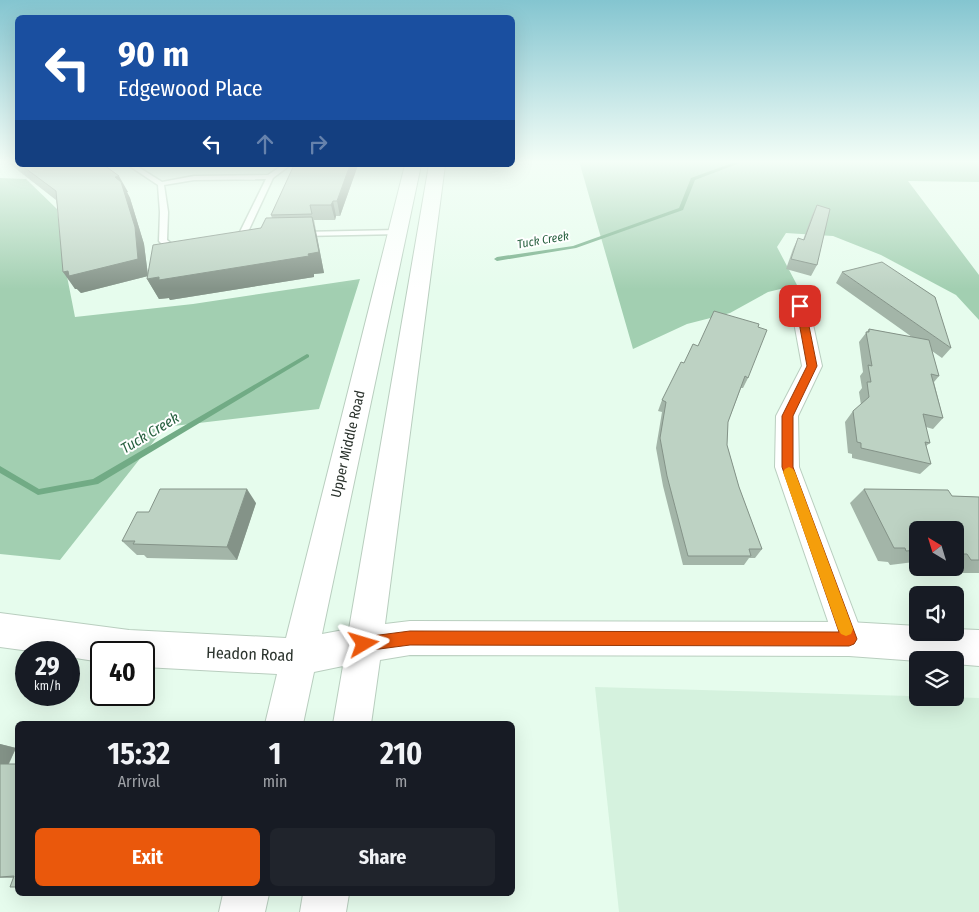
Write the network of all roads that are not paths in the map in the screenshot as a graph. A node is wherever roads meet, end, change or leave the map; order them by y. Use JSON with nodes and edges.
{"nodes":[{"id":1,"x":163,"y":204,"type":"edge"},
{"id":2,"x":257,"y":204,"type":"edge"},
{"id":3,"x":405,"y":204,"type":"edge"},
{"id":4,"x":431,"y":204,"type":"edge"},
{"id":5,"x":398,"y":232,"type":"junction"},
{"id":6,"x":289,"y":234,"type":"edge"},
{"id":7,"x":250,"y":236,"type":"edge"},
{"id":8,"x":241,"y":238,"type":"junction"},
{"id":9,"x":231,"y":239,"type":"edge"},
{"id":10,"x":185,"y":247,"type":"edge"},
{"id":11,"x":800,"y":306,"type":"dead end"},
{"id":12,"x":0,"y":630,"type":"edge"},
{"id":13,"x":849,"y":639,"type":"junction"},
{"id":14,"x":364,"y":644,"type":"junction"},
{"id":15,"x":977,"y":653,"type":"edge"},
{"id":16,"x":299,"y":657,"type":"junction"},
{"id":17,"x":285,"y":721,"type":"edge"},
{"id":18,"x":352,"y":721,"type":"edge"},
{"id":19,"x":246,"y":896,"type":"edge"},
{"id":20,"x":326,"y":896,"type":"edge"},
{"id":21,"x":242,"y":912,"type":"edge"},
{"id":22,"x":323,"y":912,"type":"edge"}],
"edges":[{"from":1,"to":10,"type":"lane"},
{"from":2,"to":8,"type":"lane"},
{"from":3,"to":5,"type":"main road","name":"Upper Middle Road"},
{"from":4,"to":14,"type":"main road"},
{"from":5,"to":6,"type":"lane"},
{"from":5,"to":16,"type":"main road","name":"Upper Middle Road"},
{"from":7,"to":8,"type":"lane"},
{"from":8,"to":9,"type":"lane"},
{"from":11,"to":13,"type":"street"},
{"from":12,"to":16,"type":"main road","name":"Headon Road"},
{"from":13,"to":14,"type":"main road","name":"Headon Road"},
{"from":13,"to":15,"type":"main road","name":"Headon Road"},
{"from":14,"to":16,"type":"main road","name":"Headon Road"},
{"from":14,"to":18,"type":"main road"},
{"from":16,"to":17,"type":"main road","name":"Upper Middle Road"},
{"from":19,"to":21,"type":"main road"},
{"from":20,"to":22,"type":"main road"}]}
